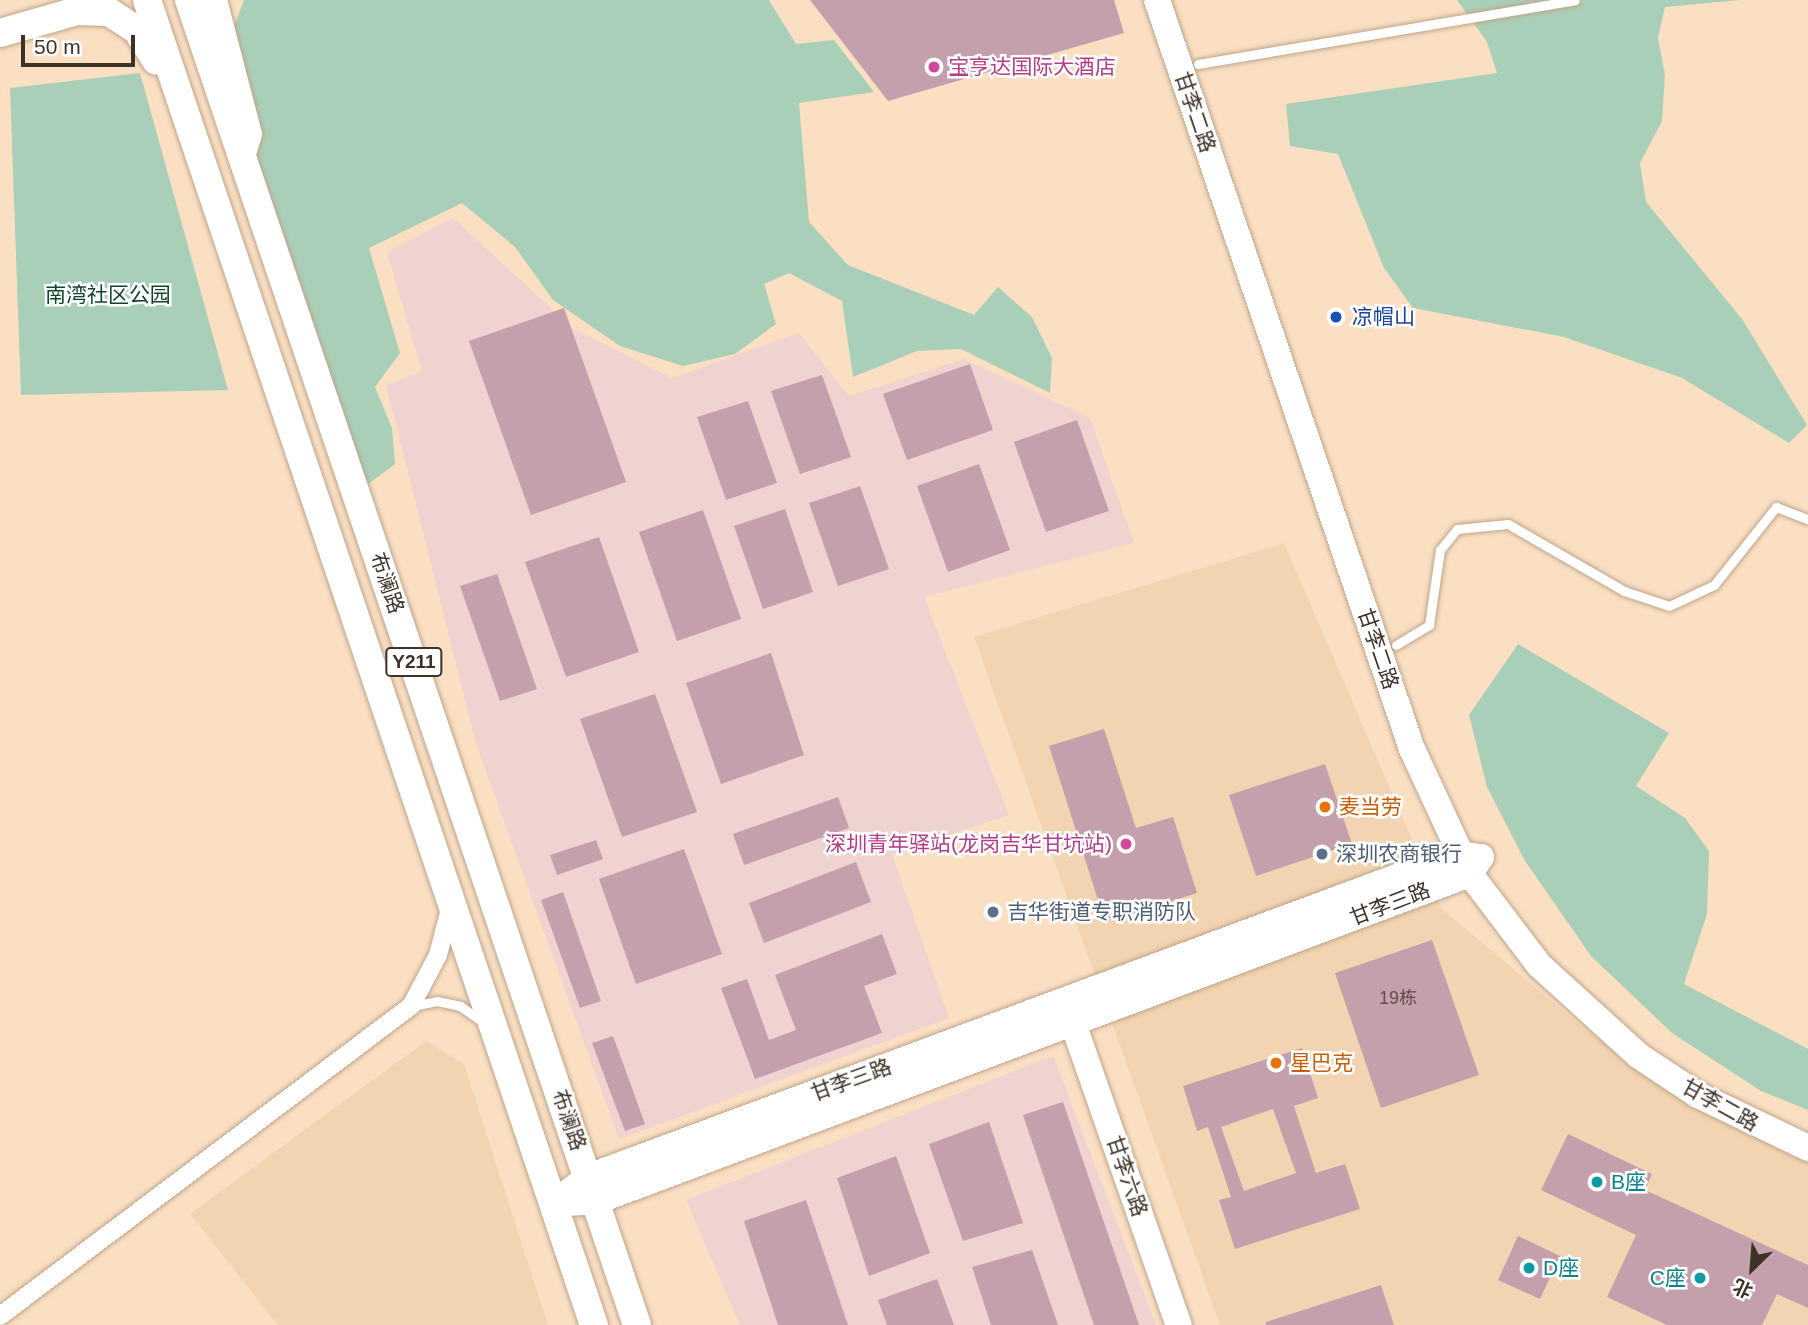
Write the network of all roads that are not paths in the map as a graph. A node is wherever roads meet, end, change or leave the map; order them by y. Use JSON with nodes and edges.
{"nodes":[{"id":1,"x":63,"y":0,"type":"edge"},
{"id":2,"x":147,"y":0,"type":"edge"},
{"id":3,"x":189,"y":0,"type":"edge"},
{"id":4,"x":214,"y":0,"type":"edge"},
{"id":5,"x":1157,"y":0,"type":"edge"},
{"id":6,"x":1176,"y":0,"type":"edge"},
{"id":7,"x":1575,"y":0,"type":"edge"},
{"id":8,"x":0,"y":19,"type":"edge"},
{"id":9,"x":0,"y":33,"type":"edge"},
{"id":10,"x":1198,"y":64,"type":"junction"},
{"id":11,"x":186,"y":116,"type":"junction"},
{"id":12,"x":242,"y":157,"type":"junction"},
{"id":13,"x":1808,"y":519,"type":"edge"},
{"id":14,"x":1396,"y":645,"type":"junction"},
{"id":15,"x":1470,"y":861,"type":"junction"},
{"id":16,"x":450,"y":909,"type":"junction"},
{"id":17,"x":411,"y":1006,"type":"junction"},
{"id":18,"x":1074,"y":1026,"type":"dead end"},
{"id":19,"x":494,"y":1034,"type":"junction"},
{"id":20,"x":1808,"y":1129,"type":"edge"},
{"id":21,"x":1808,"y":1148,"type":"edge"},
{"id":22,"x":593,"y":1189,"type":"junction"},
{"id":23,"x":553,"y":1204,"type":"junction"},
{"id":24,"x":0,"y":1316,"type":"edge"},
{"id":25,"x":594,"y":1325,"type":"edge"},
{"id":26,"x":638,"y":1325,"type":"edge"},
{"id":27,"x":1179,"y":1325,"type":"edge"}],
"edges":[{"from":1,"to":8,"type":"main road"},
{"from":2,"to":11,"type":"main road","name":"布澜路","number":"Y211"},
{"from":3,"to":12,"type":"main road","name":"布澜路","number":"Y211"},
{"from":4,"to":12,"type":"main road"},
{"from":5,"to":15,"type":"main road","name":"甘李二路"},
{"from":6,"to":10,"type":"main road","name":"甘李二路"},
{"from":7,"to":10,"type":"lane"},
{"from":9,"to":11,"type":"main road"},
{"from":10,"to":14,"type":"main road","name":"甘李二路"},
{"from":11,"to":16,"type":"main road","name":"布澜路","number":"Y211"},
{"from":12,"to":22,"type":"main road","name":"布澜路","number":"Y211"},
{"from":13,"to":14,"type":"lane"},
{"from":14,"to":15,"type":"main road","name":"甘李二路"},
{"from":15,"to":20,"type":"main road","name":"甘李二路"},
{"from":15,"to":21,"type":"main road","name":"甘李二路"},
{"from":15,"to":22,"type":"main road","name":"甘李三路"},
{"from":16,"to":17,"type":"street"},
{"from":16,"to":19,"type":"main road","name":"布澜路","number":"Y211"},
{"from":17,"to":19,"type":"lane"},
{"from":17,"to":24,"type":"street"},
{"from":18,"to":27,"type":"main road","name":"甘李六路"},
{"from":19,"to":23,"type":"main road","name":"布澜路","number":"Y211"},
{"from":22,"to":23,"type":"main road","name":"甘李三路"},
{"from":22,"to":26,"type":"main road","name":"布澜路","number":"Y211"},
{"from":23,"to":25,"type":"main road","name":"布澜路","number":"Y211"}]}
